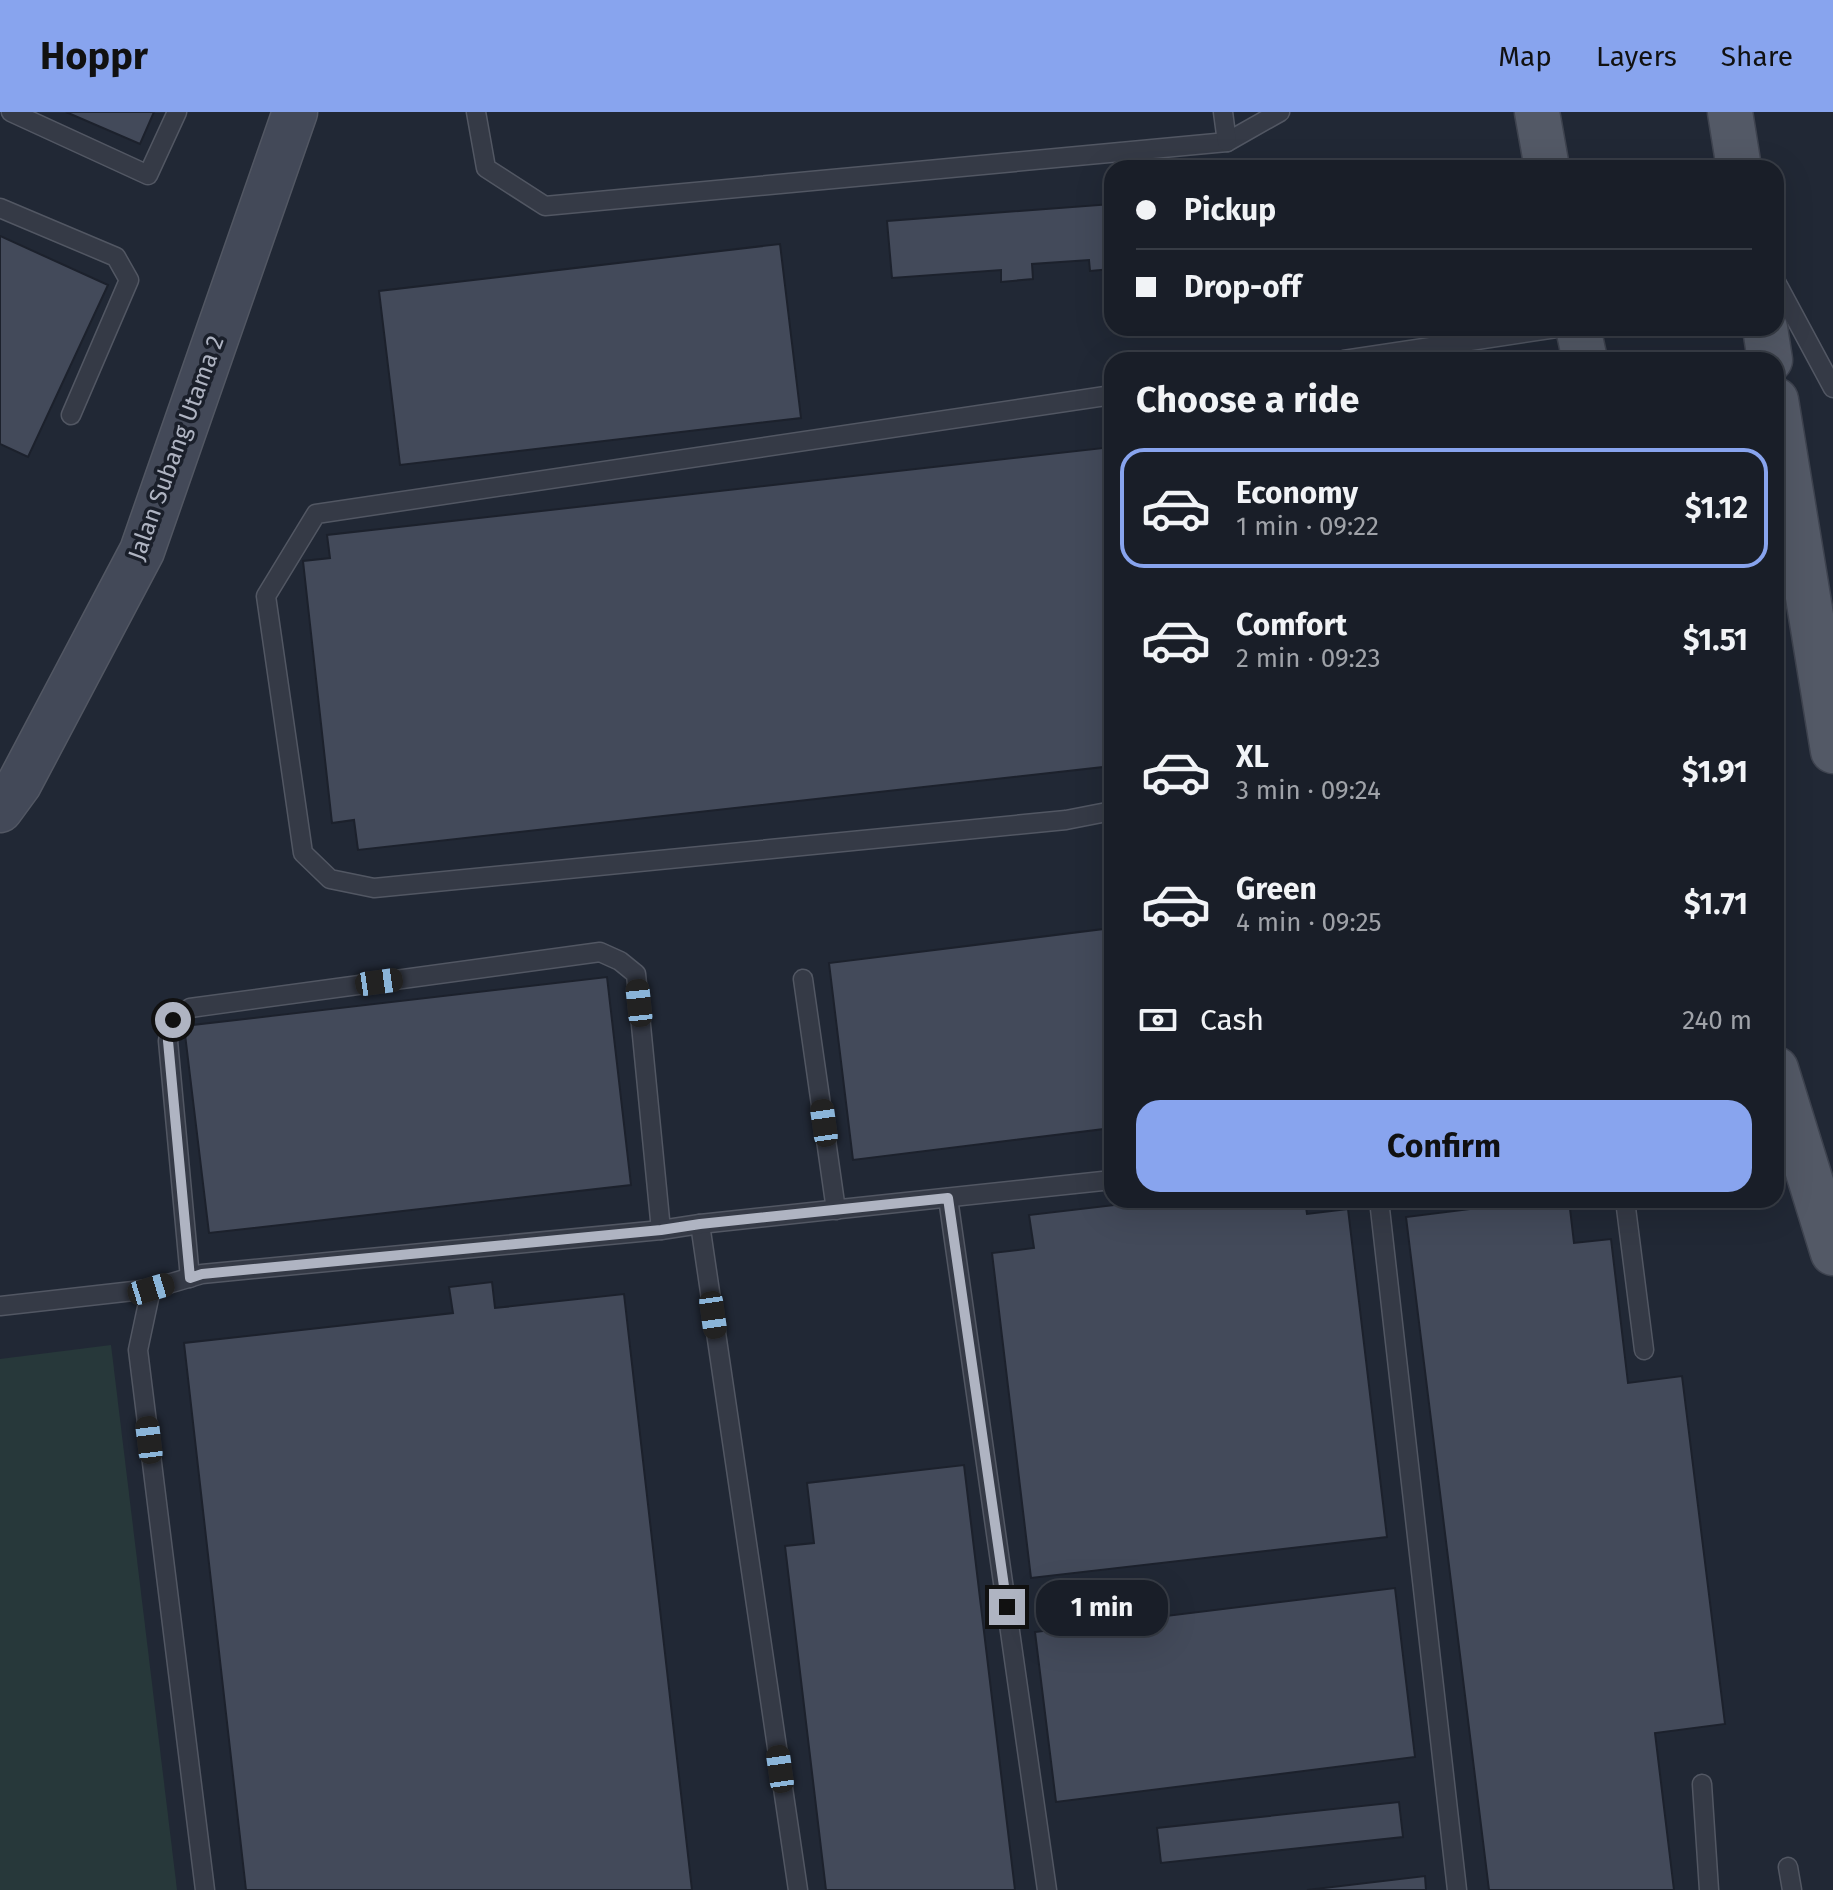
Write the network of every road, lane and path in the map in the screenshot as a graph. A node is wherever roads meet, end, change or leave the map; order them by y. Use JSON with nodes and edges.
{"nodes":[{"id":1,"x":11,"y":112,"type":"edge"},
{"id":2,"x":177,"y":112,"type":"edge"},
{"id":3,"x":295,"y":112,"type":"edge"},
{"id":4,"x":476,"y":112,"type":"edge"},
{"id":5,"x":1223,"y":112,"type":"edge"},
{"id":6,"x":1280,"y":112,"type":"edge"},
{"id":7,"x":1537,"y":112,"type":"edge"},
{"id":8,"x":1730,"y":112,"type":"edge"},
{"id":9,"x":1227,"y":142,"type":"junction"},
{"id":10,"x":1546,"y":160,"type":"edge"},
{"id":11,"x":1738,"y":160,"type":"edge"},
{"id":12,"x":0,"y":208,"type":"edge"},
{"id":13,"x":1784,"y":297,"type":"edge"},
{"id":14,"x":1503,"y":336,"type":"edge"},
{"id":15,"x":1397,"y":352,"type":"edge"},
{"id":16,"x":1833,"y":388,"type":"edge"},
{"id":17,"x":1104,"y":396,"type":"edge"},
{"id":18,"x":71,"y":415,"type":"dead end"},
{"id":19,"x":1784,"y":445,"type":"edge"},
{"id":20,"x":1828,"y":691,"type":"edge"},
{"id":21,"x":1833,"y":751,"type":"edge"},
{"id":22,"x":0,"y":810,"type":"edge"},
{"id":23,"x":1104,"y":813,"type":"edge"},
{"id":24,"x":803,"y":979,"type":"dead end"},
{"id":25,"x":1784,"y":1095,"type":"edge"},
{"id":26,"x":1104,"y":1181,"type":"edge"},
{"id":27,"x":948,"y":1198,"type":"junction"},
{"id":28,"x":1380,"y":1208,"type":"edge"},
{"id":29,"x":1626,"y":1208,"type":"edge"},
{"id":30,"x":836,"y":1210,"type":"junction"},
{"id":31,"x":700,"y":1224,"type":"junction"},
{"id":32,"x":661,"y":1230,"type":"junction"},
{"id":33,"x":1833,"y":1253,"type":"edge"},
{"id":34,"x":190,"y":1278,"type":"junction"},
{"id":35,"x":151,"y":1289,"type":"junction"},
{"id":36,"x":0,"y":1306,"type":"edge"},
{"id":37,"x":1644,"y":1350,"type":"dead end"},
{"id":38,"x":1702,"y":1784,"type":"dead end"},
{"id":39,"x":1788,"y":1867,"type":"dead end"},
{"id":40,"x":205,"y":1890,"type":"edge"},
{"id":41,"x":798,"y":1890,"type":"edge"},
{"id":42,"x":1047,"y":1890,"type":"edge"},
{"id":43,"x":1457,"y":1890,"type":"edge"},
{"id":44,"x":1709,"y":1890,"type":"edge"},
{"id":45,"x":1792,"y":1890,"type":"edge"}],
"edges":[{"from":1,"to":2,"type":"lane"},
{"from":3,"to":22,"type":"main road","name":"Jalan Subang Utama 2"},
{"from":4,"to":9,"type":"lane"},
{"from":5,"to":9,"type":"lane"},
{"from":6,"to":9,"type":"lane"},
{"from":7,"to":10,"type":"main road"},
{"from":8,"to":11,"type":"main road"},
{"from":12,"to":18,"type":"lane"},
{"from":13,"to":16,"type":"lane"},
{"from":14,"to":15,"type":"lane"},
{"from":17,"to":23,"type":"lane"},
{"from":19,"to":20,"type":"main road"},
{"from":20,"to":21,"type":"main road"},
{"from":24,"to":30,"type":"lane"},
{"from":25,"to":33,"type":"main road"},
{"from":26,"to":27,"type":"lane"},
{"from":27,"to":30,"type":"lane"},
{"from":27,"to":42,"type":"lane"},
{"from":28,"to":43,"type":"lane"},
{"from":29,"to":37,"type":"lane"},
{"from":30,"to":31,"type":"lane"},
{"from":31,"to":32,"type":"lane"},
{"from":31,"to":41,"type":"lane"},
{"from":32,"to":34,"type":"lane"},
{"from":32,"to":34,"type":"lane"},
{"from":34,"to":35,"type":"lane"},
{"from":35,"to":36,"type":"lane"},
{"from":35,"to":40,"type":"lane"},
{"from":38,"to":44,"type":"lane"},
{"from":39,"to":45,"type":"lane"}]}
